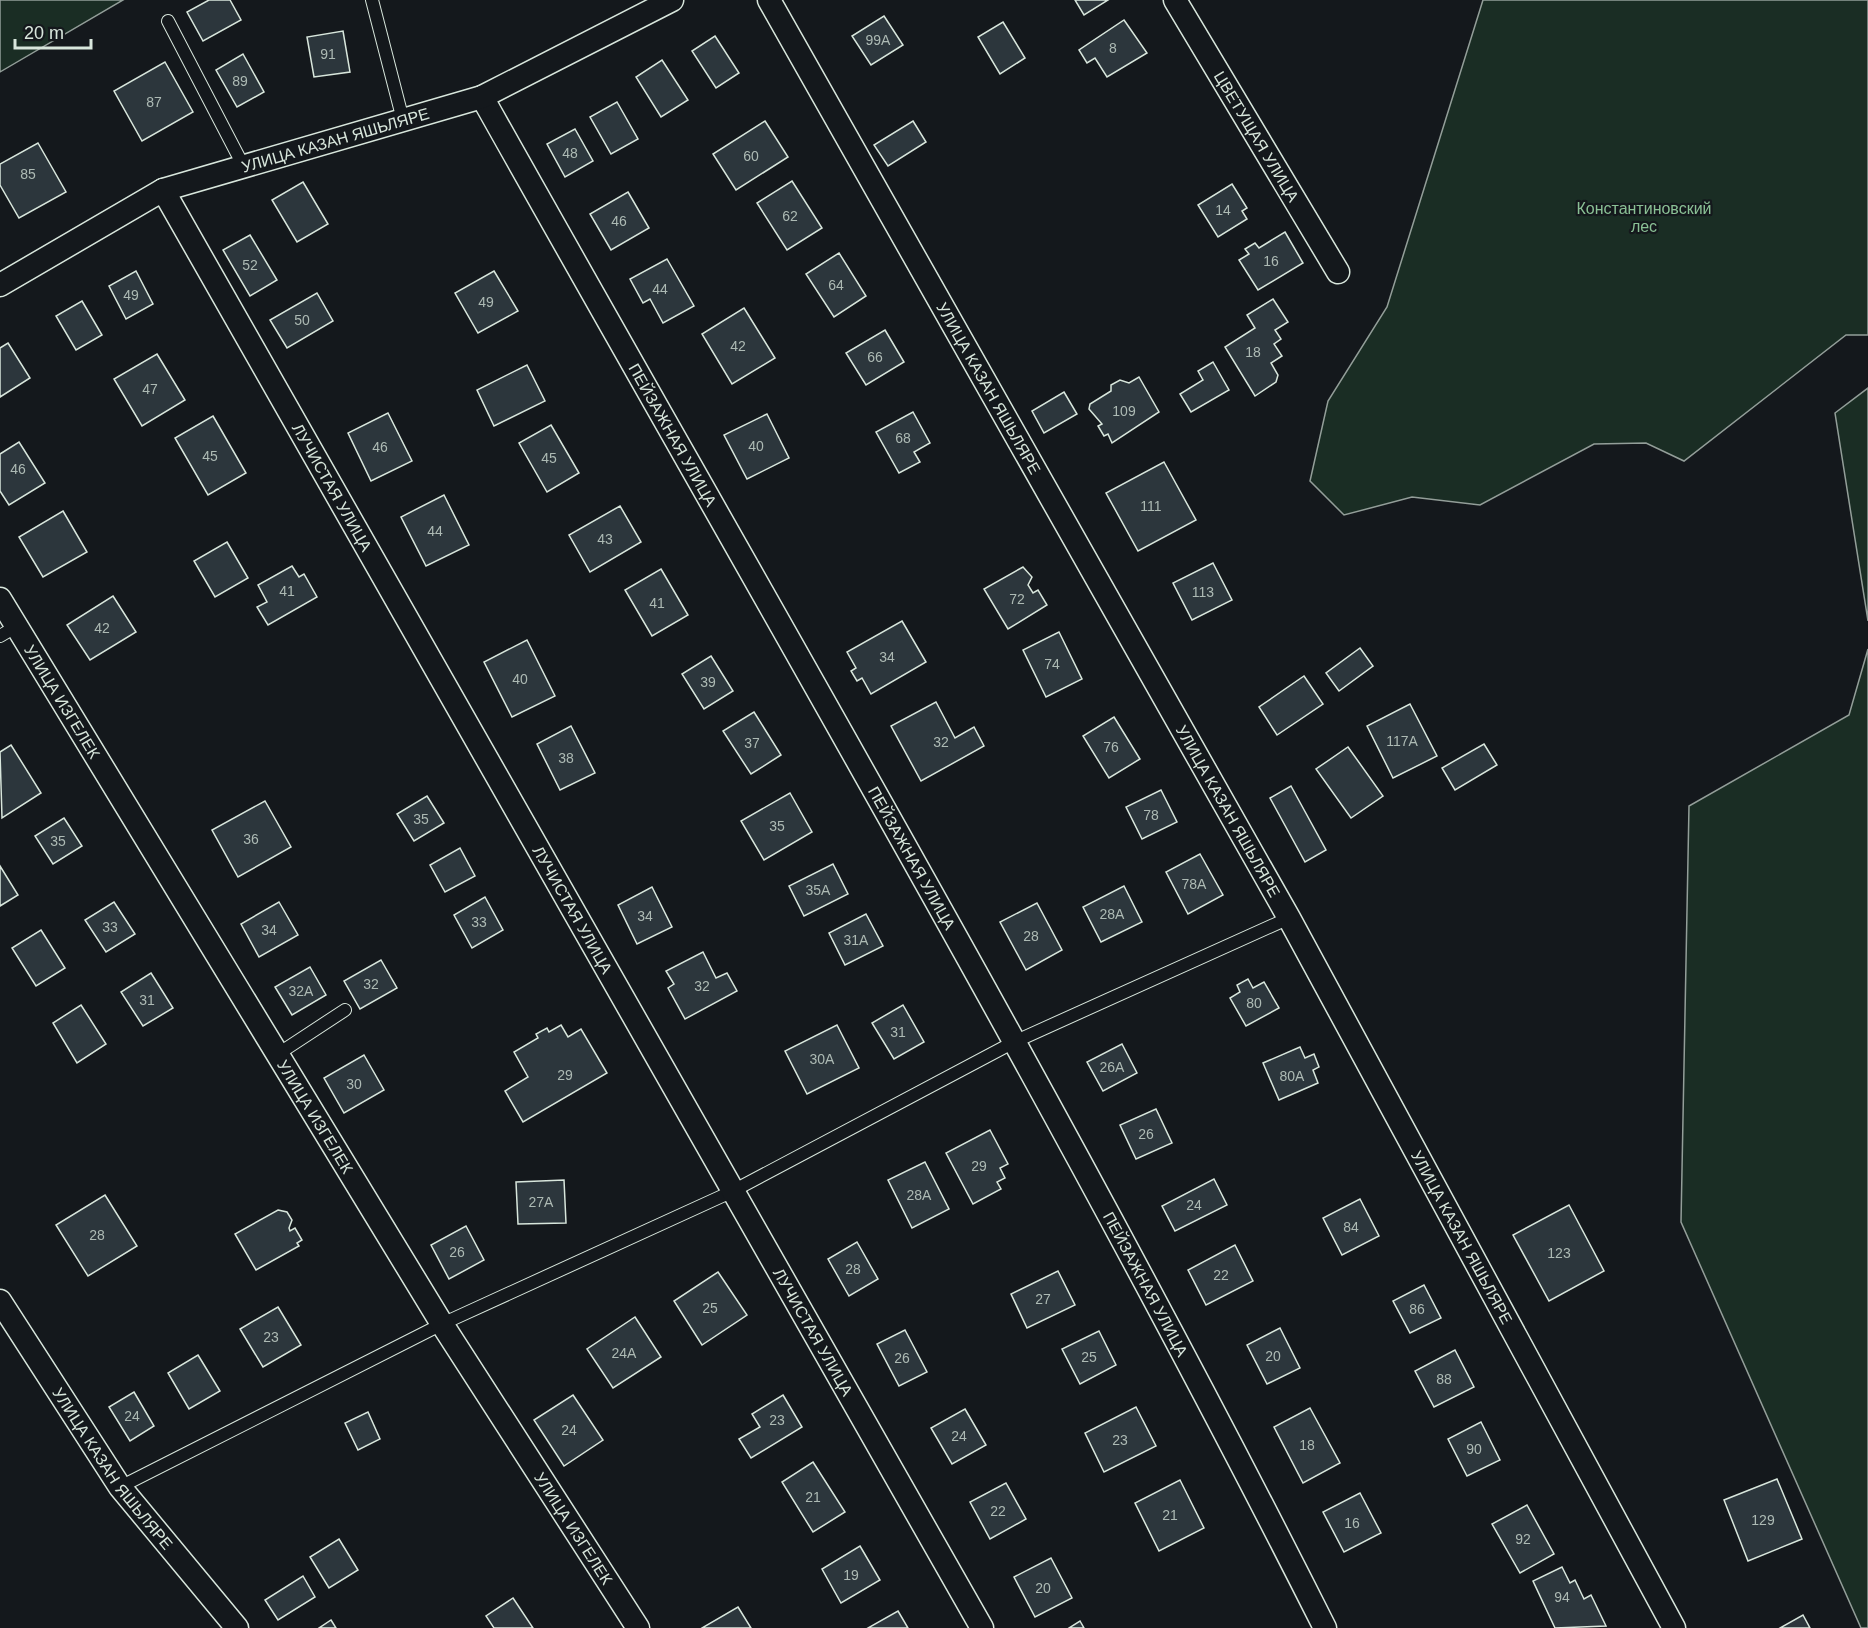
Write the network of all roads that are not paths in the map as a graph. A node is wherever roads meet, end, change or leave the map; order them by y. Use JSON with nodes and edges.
{"nodes":[{"id":1,"x":372,"y":0,"type":"edge"},
{"id":2,"x":672,"y":0,"type":"edge"},
{"id":3,"x":770,"y":0,"type":"edge"},
{"id":4,"x":1175,"y":0,"type":"edge"},
{"id":5,"x":168,"y":21,"type":"dead end"},
{"id":6,"x":482,"y":97,"type":"junction"},
{"id":7,"x":403,"y":120,"type":"junction"},
{"id":8,"x":244,"y":167,"type":"junction"},
{"id":9,"x":163,"y":190,"type":"junction"},
{"id":10,"x":1338,"y":273,"type":"dead end"},
{"id":11,"x":0,"y":285,"type":"edge"},
{"id":12,"x":0,"y":599,"type":"edge"},
{"id":13,"x":8,"y":631,"type":"edge"},
{"id":14,"x":1289,"y":918,"type":"junction"},
{"id":15,"x":345,"y":1010,"type":"dead end"},
{"id":16,"x":1014,"y":1042,"type":"junction"},
{"id":17,"x":278,"y":1054,"type":"junction"},
{"id":18,"x":731,"y":1192,"type":"junction"},
{"id":19,"x":0,"y":1301,"type":"edge"},
{"id":20,"x":442,"y":1324,"type":"junction"},
{"id":21,"x":120,"y":1487,"type":"junction"},
{"id":22,"x":237,"y":1628,"type":"edge"},
{"id":23,"x":638,"y":1628,"type":"edge"},
{"id":24,"x":982,"y":1628,"type":"edge"},
{"id":25,"x":1325,"y":1628,"type":"edge"},
{"id":26,"x":1674,"y":1628,"type":"edge"}],
"edges":[{"from":1,"to":7,"type":"lane"},
{"from":2,"to":6,"type":"street","name":"УЛИЦА КАЗАН ЯШЬЛЯРЕ"},
{"from":3,"to":14,"type":"street","name":"УЛИЦА КАЗАН ЯШЬЛЯРЕ"},
{"from":4,"to":10,"type":"street","name":"ЦВЕТУЩАЯ УЛИЦА"},
{"from":5,"to":8,"type":"lane"},
{"from":6,"to":7,"type":"street","name":"УЛИЦА КАЗАН ЯШЬЛЯРЕ"},
{"from":6,"to":16,"type":"street","name":"ПЕЙЗАЖНАЯ УЛИЦА"},
{"from":7,"to":8,"type":"street","name":"УЛИЦА КАЗАН ЯШЬЛЯРЕ"},
{"from":8,"to":9,"type":"street","name":"УЛИЦА КАЗАН ЯШЬЛЯРЕ"},
{"from":9,"to":11,"type":"street","name":"УЛИЦА КАЗАН ЯШЬЛЯРЕ"},
{"from":9,"to":18,"type":"street","name":"ЛУЧИСТАЯ УЛИЦА"},
{"from":12,"to":13,"type":"street","name":"УЛИЦА ИЗГЕЛЕК"},
{"from":13,"to":17,"type":"street","name":"УЛИЦА ИЗГЕЛЕК"},
{"from":14,"to":16,"type":"lane"},
{"from":14,"to":26,"type":"street","name":"УЛИЦА КАЗАН ЯШЬЛЯРЕ"},
{"from":15,"to":17,"type":"lane"},
{"from":16,"to":18,"type":"lane"},
{"from":16,"to":25,"type":"street","name":"ПЕЙЗАЖНАЯ УЛИЦА"},
{"from":17,"to":20,"type":"street","name":"УЛИЦА ИЗГЕЛЕК"},
{"from":18,"to":20,"type":"lane"},
{"from":18,"to":24,"type":"street","name":"ЛУЧИСТАЯ УЛИЦА"},
{"from":19,"to":21,"type":"street","name":"УЛИЦА КАЗАН ЯШЬЛЯРЕ"},
{"from":20,"to":21,"type":"lane"},
{"from":20,"to":23,"type":"street","name":"УЛИЦА ИЗГЕЛЕК"},
{"from":21,"to":22,"type":"street","name":"УЛИЦА КАЗАН ЯШЬЛЯРЕ"}]}
